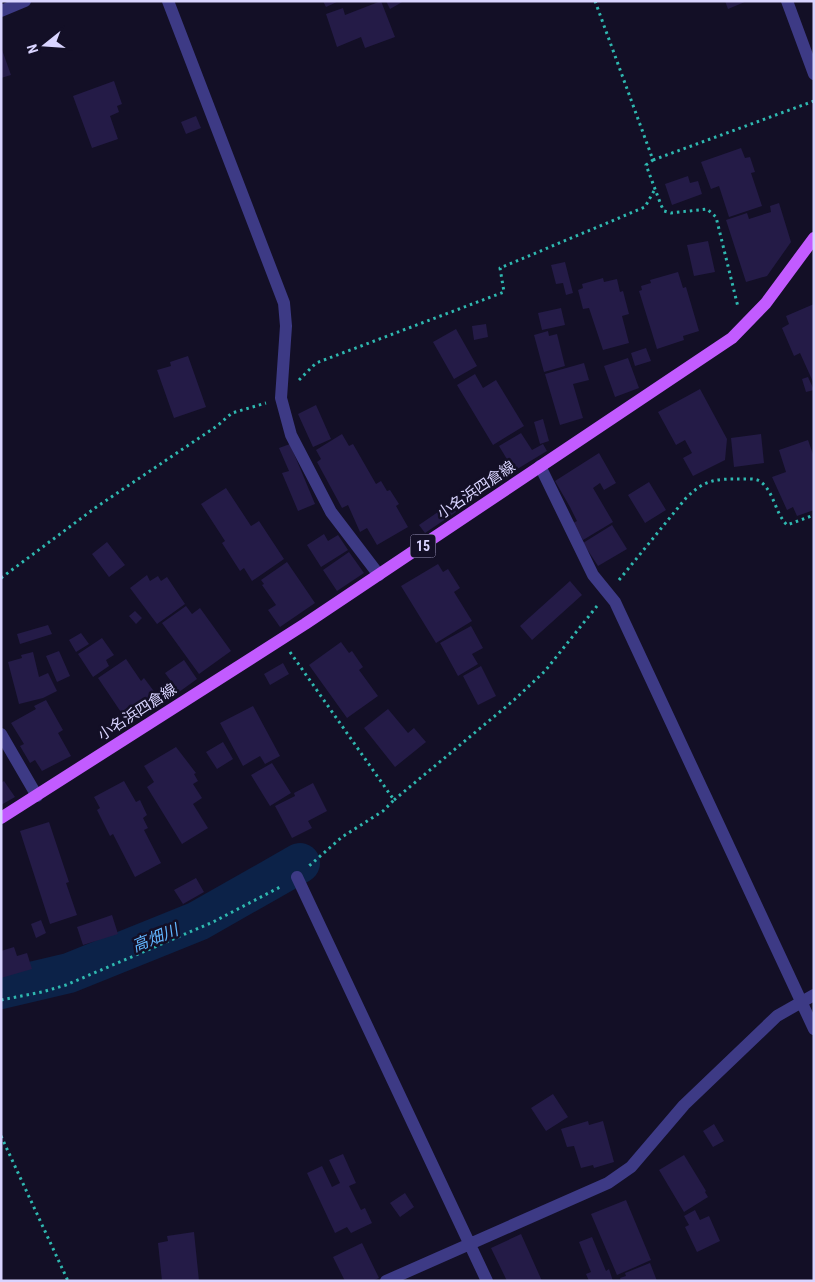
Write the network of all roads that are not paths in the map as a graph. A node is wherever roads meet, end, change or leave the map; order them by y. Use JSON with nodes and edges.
{"nodes":[{"id":1,"x":25,"y":1,"type":"edge"},
{"id":2,"x":168,"y":1,"type":"edge"},
{"id":3,"x":787,"y":1,"type":"edge"},
{"id":4,"x":1,"y":10,"type":"edge"},
{"id":5,"x":814,"y":74,"type":"edge"},
{"id":6,"x":814,"y":238,"type":"edge"},
{"id":7,"x":540,"y":466,"type":"junction"},
{"id":8,"x":379,"y":575,"type":"junction"},
{"id":9,"x":1,"y":734,"type":"edge"},
{"id":10,"x":37,"y":796,"type":"junction"},
{"id":11,"x":1,"y":818,"type":"edge"},
{"id":12,"x":297,"y":877,"type":"road end"},
{"id":13,"x":814,"y":994,"type":"edge"},
{"id":14,"x":800,"y":1001,"type":"junction"},
{"id":15,"x":814,"y":1029,"type":"edge"},
{"id":16,"x":470,"y":1243,"type":"junction"},
{"id":17,"x":386,"y":1281,"type":"edge"},
{"id":18,"x":488,"y":1281,"type":"edge"}],
"edges":[{"from":1,"to":4,"type":"street"},
{"from":2,"to":8,"type":"street"},
{"from":3,"to":5,"type":"street"},
{"from":6,"to":7,"type":"main road","name":"小名浜四倉線","number":"15"},
{"from":7,"to":8,"type":"main road","name":"小名浜四倉線","number":"15"},
{"from":7,"to":14,"type":"street"},
{"from":8,"to":10,"type":"main road","name":"小名浜四倉線","number":"15"},
{"from":9,"to":10,"type":"street"},
{"from":10,"to":11,"type":"main road","name":"小名浜四倉線","number":"15"},
{"from":12,"to":16,"type":"street"},
{"from":13,"to":14,"type":"street"},
{"from":14,"to":15,"type":"street"},
{"from":14,"to":16,"type":"street"},
{"from":16,"to":17,"type":"street"},
{"from":16,"to":18,"type":"street"}]}
